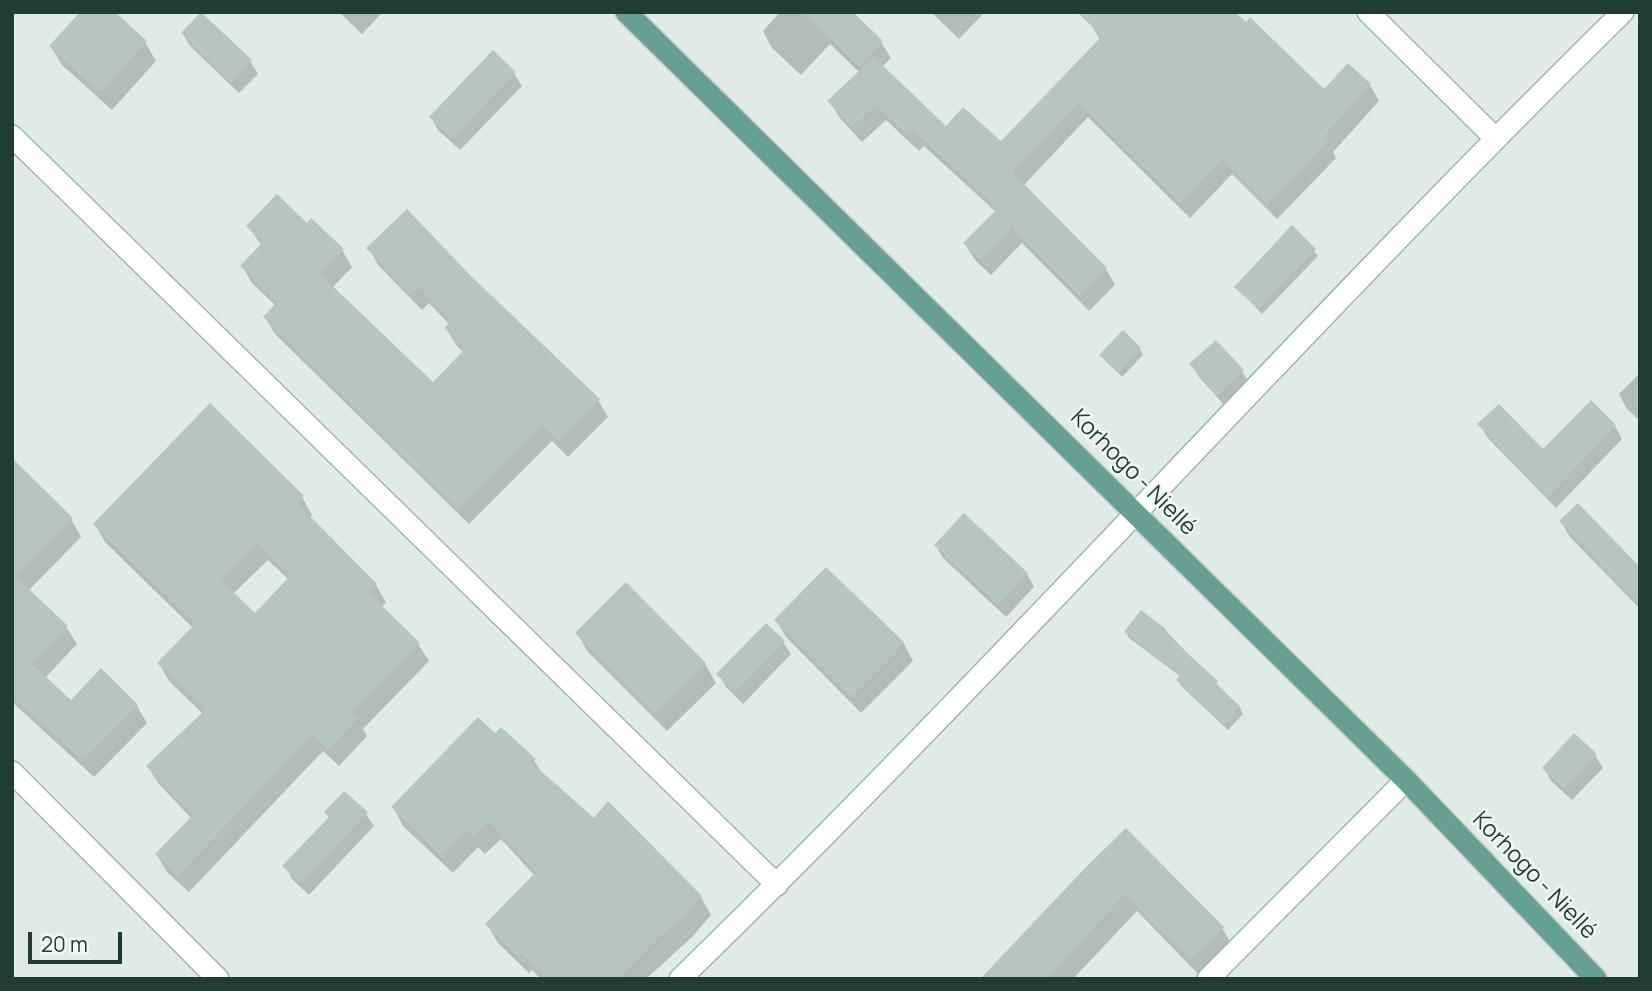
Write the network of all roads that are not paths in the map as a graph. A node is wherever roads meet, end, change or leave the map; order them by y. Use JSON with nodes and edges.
{"nodes":[{"id":1,"x":626,"y":12,"type":"edge"},
{"id":2,"x":1368,"y":12,"type":"edge"},
{"id":3,"x":1623,"y":12,"type":"edge"},
{"id":4,"x":12,"y":136,"type":"edge"},
{"id":5,"x":1495,"y":138,"type":"junction"},
{"id":6,"x":1137,"y":513,"type":"junction"},
{"id":7,"x":12,"y":772,"type":"edge"},
{"id":8,"x":1405,"y":780,"type":"junction"},
{"id":9,"x":777,"y":885,"type":"junction"},
{"id":10,"x":218,"y":979,"type":"edge"},
{"id":11,"x":680,"y":979,"type":"edge"},
{"id":12,"x":1208,"y":979,"type":"edge"},
{"id":13,"x":1597,"y":979,"type":"edge"}],
"edges":[{"from":1,"to":6,"type":"main road","name":"Korhogo - Niellé"},
{"from":2,"to":5,"type":"street"},
{"from":3,"to":5,"type":"street"},
{"from":4,"to":9,"type":"street"},
{"from":5,"to":6,"type":"street"},
{"from":6,"to":8,"type":"main road","name":"Korhogo - Niellé"},
{"from":6,"to":9,"type":"street"},
{"from":7,"to":10,"type":"street"},
{"from":8,"to":12,"type":"street"},
{"from":8,"to":13,"type":"main road","name":"Korhogo - Niellé"},
{"from":9,"to":11,"type":"street"}]}
